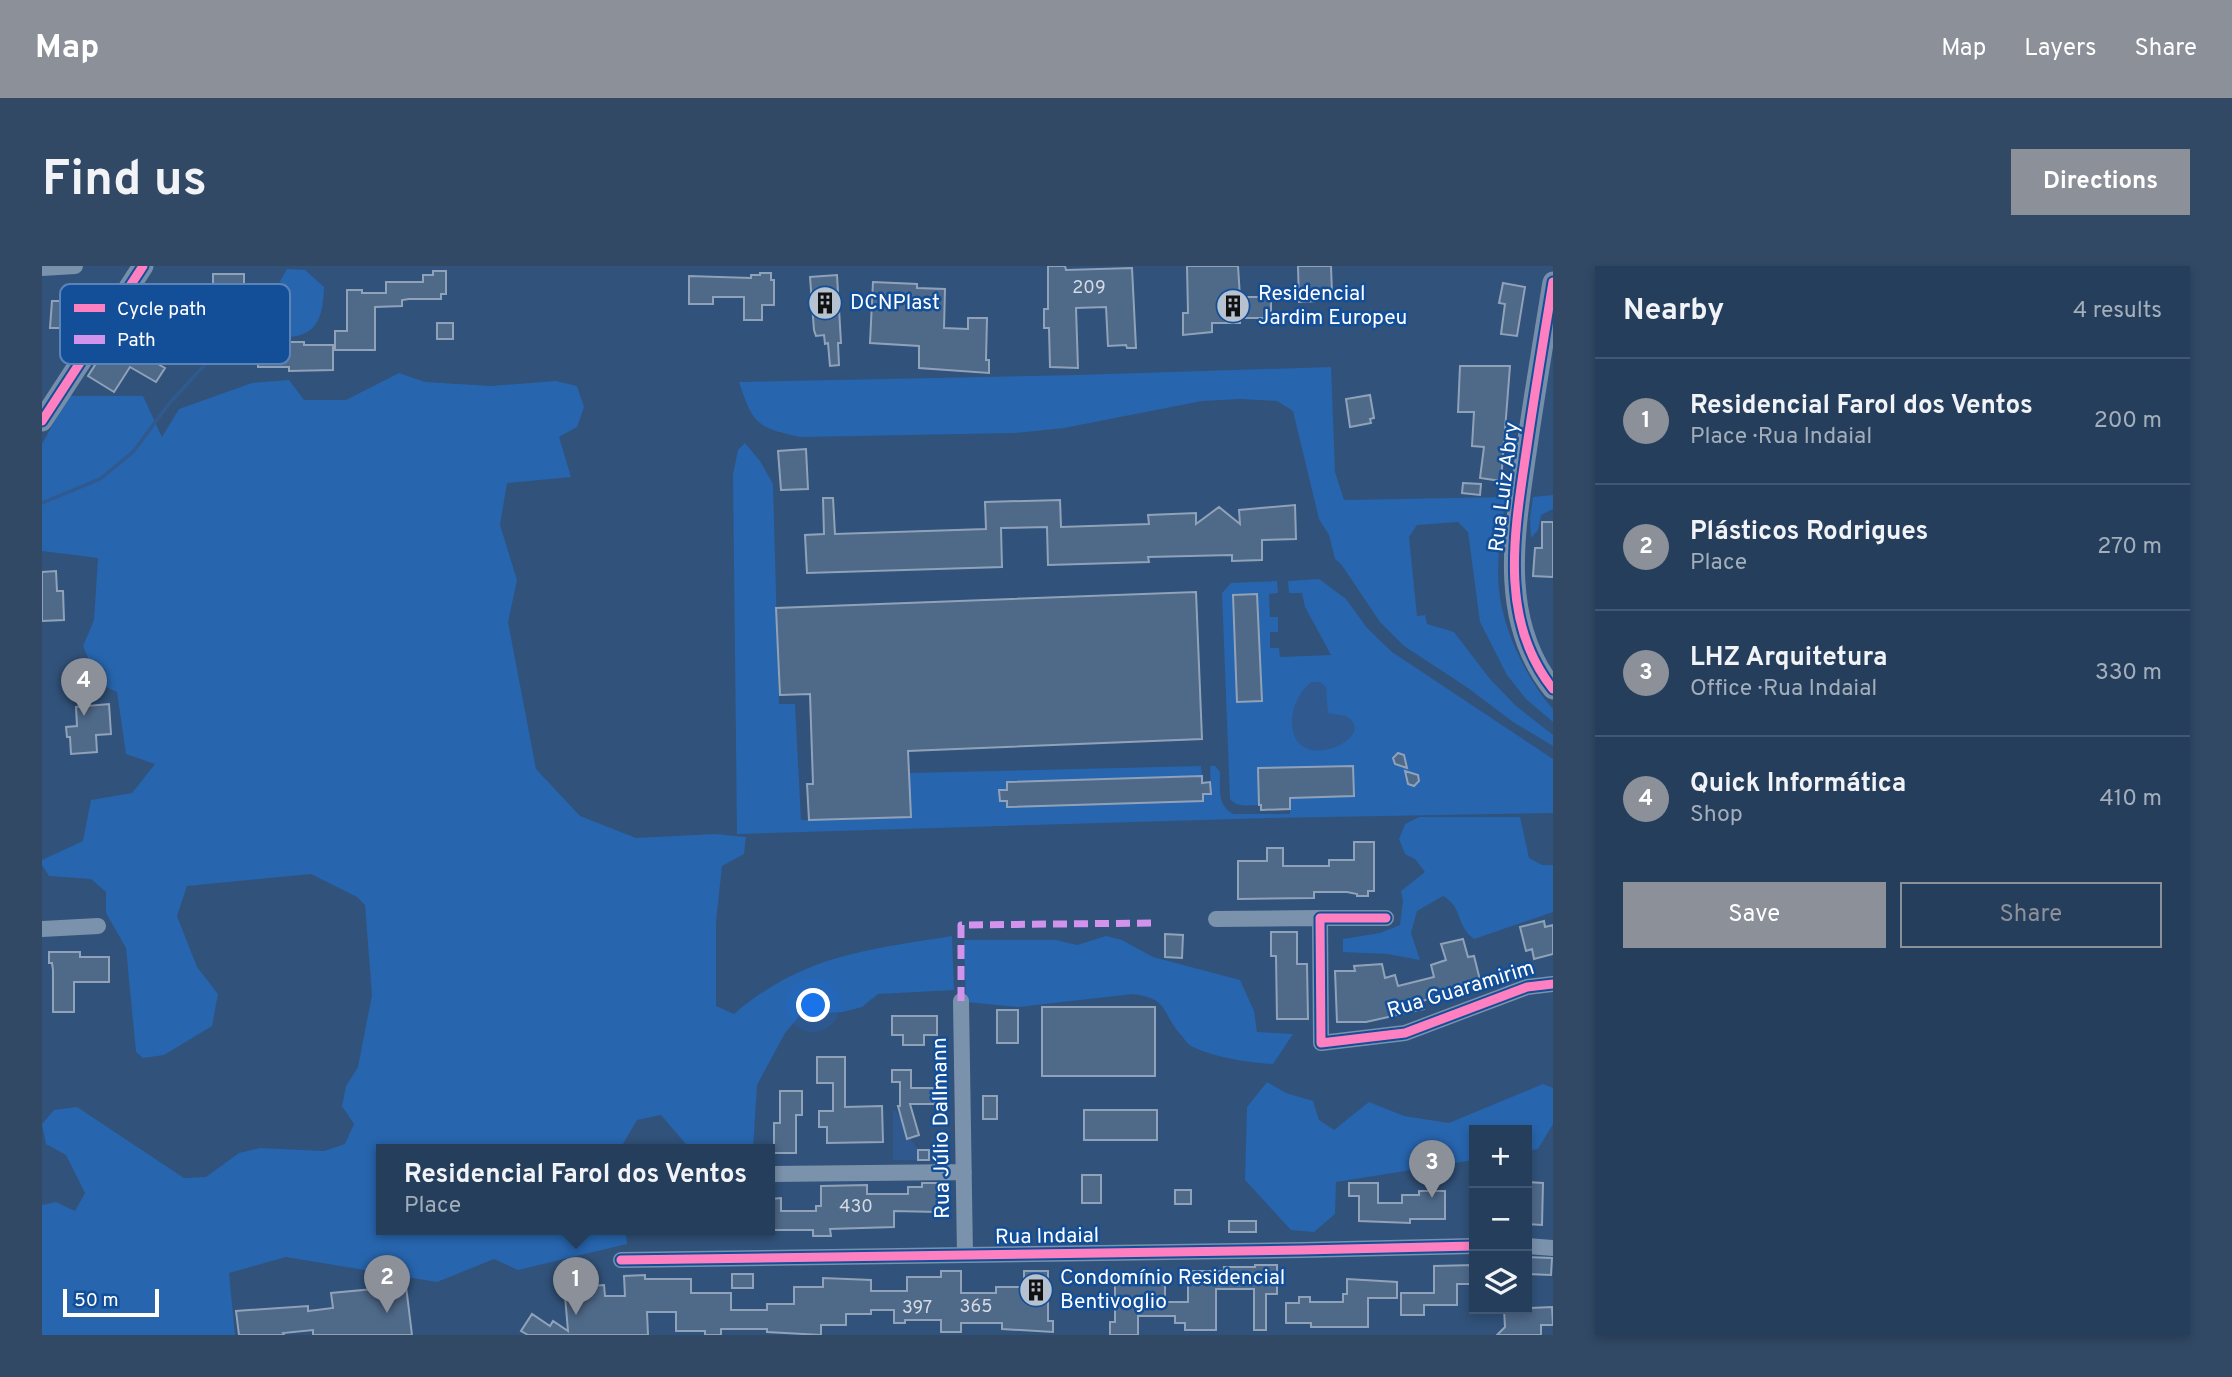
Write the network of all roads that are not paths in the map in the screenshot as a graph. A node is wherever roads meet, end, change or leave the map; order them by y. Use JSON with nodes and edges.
{"nodes":[{"id":1,"x":75,"y":266,"type":"edge"},
{"id":2,"x":143,"y":266,"type":"edge"},
{"id":3,"x":42,"y":268,"type":"edge"},
{"id":4,"x":1553,"y":282,"type":"edge"},
{"id":5,"x":131,"y":284,"type":"edge"},
{"id":6,"x":79,"y":364,"type":"edge"},
{"id":7,"x":42,"y":421,"type":"edge"},
{"id":8,"x":1553,"y":689,"type":"edge"},
{"id":9,"x":1320,"y":918,"type":"junction"},
{"id":10,"x":1386,"y":918,"type":"dead end"},
{"id":11,"x":1216,"y":919,"type":"dead end"},
{"id":12,"x":98,"y":926,"type":"dead end"},
{"id":13,"x":42,"y":929,"type":"edge"},
{"id":14,"x":1553,"y":984,"type":"edge"},
{"id":15,"x":961,"y":1001,"type":"dead end"},
{"id":16,"x":964,"y":1172,"type":"junction"},
{"id":17,"x":775,"y":1174,"type":"edge"},
{"id":18,"x":1469,"y":1246,"type":"edge"},
{"id":19,"x":1532,"y":1246,"type":"edge"},
{"id":20,"x":1553,"y":1248,"type":"edge"},
{"id":21,"x":965,"y":1255,"type":"junction"},
{"id":22,"x":621,"y":1260,"type":"dead end"}],
"edges":[{"from":1,"to":3,"type":"street"},
{"from":2,"to":5,"type":"street"},
{"from":4,"to":8,"type":"street","name":"Rua Luiz Abry"},
{"from":6,"to":7,"type":"street"},
{"from":9,"to":10,"type":"street"},
{"from":9,"to":11,"type":"street"},
{"from":9,"to":14,"type":"street","name":"Rua Guaramirim"},
{"from":12,"to":13,"type":"street"},
{"from":15,"to":16,"type":"street","name":"Rua Júlio Dallmann"},
{"from":16,"to":17,"type":"street"},
{"from":16,"to":21,"type":"street","name":"Rua Júlio Dallmann"},
{"from":18,"to":21,"type":"street","name":"Rua Indaial"},
{"from":19,"to":20,"type":"street"},
{"from":21,"to":22,"type":"street","name":"Rua Indaial"}]}
